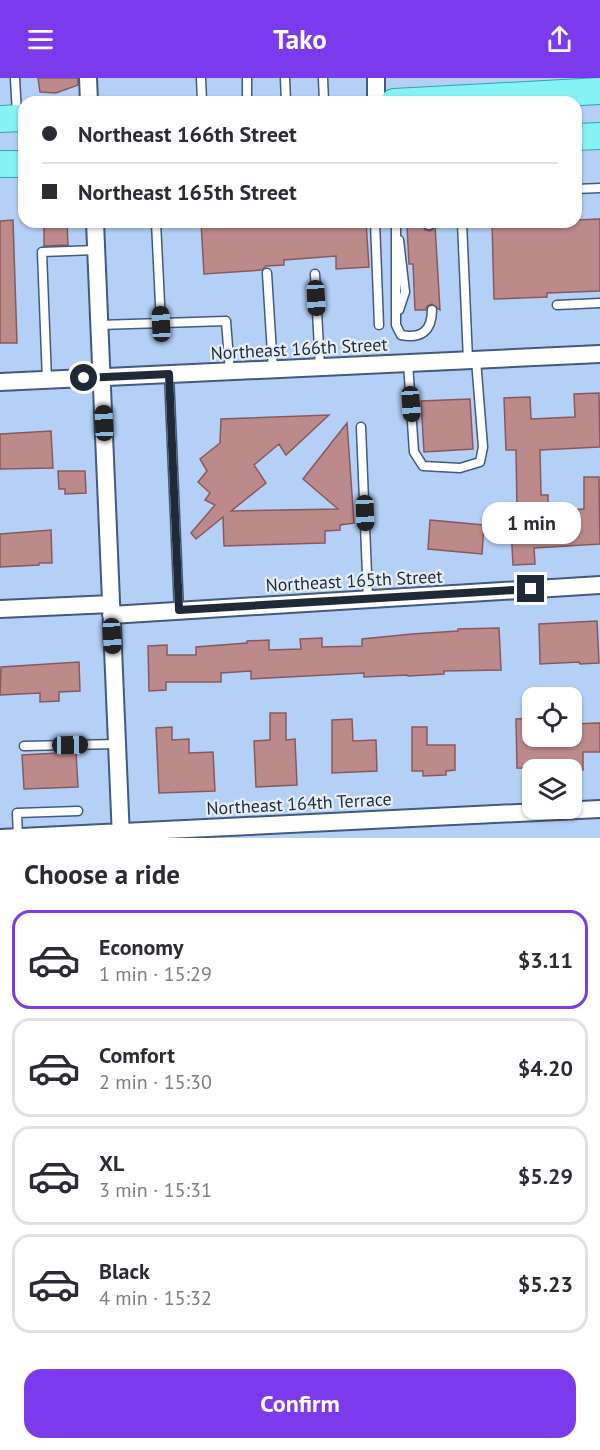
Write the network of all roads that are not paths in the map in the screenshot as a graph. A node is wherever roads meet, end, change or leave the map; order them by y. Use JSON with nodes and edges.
{"nodes":[{"id":1,"x":15,"y":78,"type":"edge"},
{"id":2,"x":88,"y":78,"type":"edge"},
{"id":3,"x":201,"y":78,"type":"edge"},
{"id":4,"x":247,"y":78,"type":"edge"},
{"id":5,"x":285,"y":78,"type":"edge"},
{"id":6,"x":323,"y":78,"type":"edge"},
{"id":7,"x":376,"y":78,"type":"edge"},
{"id":8,"x":522,"y":86,"type":"edge"},
{"id":9,"x":600,"y":91,"type":"edge"},
{"id":10,"x":89,"y":96,"type":"edge"},
{"id":11,"x":202,"y":96,"type":"edge"},
{"id":12,"x":248,"y":96,"type":"edge"},
{"id":13,"x":286,"y":96,"type":"edge"},
{"id":14,"x":324,"y":96,"type":"edge"},
{"id":15,"x":376,"y":96,"type":"edge"},
{"id":16,"x":442,"y":96,"type":"edge"},
{"id":17,"x":14,"y":118,"type":"edge"},
{"id":18,"x":600,"y":136,"type":"edge"},
{"id":19,"x":582,"y":137,"type":"edge"},
{"id":20,"x":600,"y":188,"type":"edge"},
{"id":21,"x":582,"y":189,"type":"edge"},
{"id":22,"x":94,"y":228,"type":"edge"},
{"id":23,"x":156,"y":228,"type":"edge"},
{"id":24,"x":375,"y":228,"type":"edge"},
{"id":25,"x":396,"y":228,"type":"edge"},
{"id":26,"x":462,"y":228,"type":"edge"},
{"id":27,"x":96,"y":250,"type":"junction"},
{"id":28,"x":267,"y":273,"type":"dead end"},
{"id":29,"x":315,"y":274,"type":"dead end"},
{"id":30,"x":600,"y":303,"type":"edge"},
{"id":31,"x":557,"y":304,"type":"dead end"},
{"id":32,"x":432,"y":310,"type":"dead end"},
{"id":33,"x":161,"y":324,"type":"junction"},
{"id":34,"x":379,"y":325,"type":"dead end"},
{"id":35,"x":99,"y":326,"type":"junction"},
{"id":36,"x":600,"y":354,"type":"edge"},
{"id":37,"x":472,"y":360,"type":"junction"},
{"id":38,"x":408,"y":363,"type":"junction"},
{"id":39,"x":320,"y":367,"type":"junction"},
{"id":40,"x":273,"y":370,"type":"junction"},
{"id":41,"x":230,"y":372,"type":"junction"},
{"id":42,"x":169,"y":374,"type":"junction"},
{"id":43,"x":102,"y":378,"type":"junction"},
{"id":44,"x":47,"y":380,"type":"junction"},
{"id":45,"x":0,"y":382,"type":"edge"},
{"id":46,"x":362,"y":427,"type":"dead end"},
{"id":47,"x":600,"y":585,"type":"edge"},
{"id":48,"x":368,"y":599,"type":"junction"},
{"id":49,"x":0,"y":609,"type":"edge"},
{"id":50,"x":111,"y":609,"type":"junction"},
{"id":51,"x":179,"y":610,"type":"junction"},
{"id":52,"x":117,"y":744,"type":"junction"},
{"id":53,"x":24,"y":746,"type":"dead end"},
{"id":54,"x":600,"y":809,"type":"edge"},
{"id":55,"x":78,"y":811,"type":"dead end"},
{"id":56,"x":121,"y":835,"type":"edge"},
{"id":57,"x":18,"y":837,"type":"edge"},
{"id":58,"x":0,"y":838,"type":"edge"}],
"edges":[{"from":1,"to":17,"type":"lane"},
{"from":2,"to":10,"type":"street"},
{"from":3,"to":11,"type":"lane"},
{"from":4,"to":12,"type":"lane"},
{"from":5,"to":13,"type":"lane"},
{"from":6,"to":14,"type":"lane"},
{"from":7,"to":15,"type":"street"},
{"from":8,"to":9,"type":"main road"},
{"from":8,"to":16,"type":"main road"},
{"from":18,"to":19,"type":"main road"},
{"from":20,"to":21,"type":"lane"},
{"from":22,"to":27,"type":"street"},
{"from":23,"to":33,"type":"lane"},
{"from":24,"to":34,"type":"lane"},
{"from":25,"to":32,"type":"lane"},
{"from":26,"to":37,"type":"lane"},
{"from":27,"to":35,"type":"street"},
{"from":27,"to":44,"type":"lane"},
{"from":28,"to":40,"type":"lane"},
{"from":29,"to":39,"type":"lane"},
{"from":30,"to":31,"type":"lane"},
{"from":33,"to":35,"type":"lane"},
{"from":33,"to":41,"type":"lane"},
{"from":35,"to":43,"type":"street"},
{"from":36,"to":37,"type":"street","name":"Northeast 166th Street"},
{"from":37,"to":38,"type":"street","name":"Northeast 166th Street"},
{"from":37,"to":38,"type":"lane"},
{"from":38,"to":39,"type":"street","name":"Northeast 166th Street"},
{"from":39,"to":40,"type":"street","name":"Northeast 166th Street"},
{"from":40,"to":41,"type":"street","name":"Northeast 166th Street"},
{"from":41,"to":42,"type":"street","name":"Northeast 166th Street"},
{"from":42,"to":43,"type":"street","name":"Northeast 166th Street"},
{"from":42,"to":51,"type":"lane"},
{"from":43,"to":44,"type":"street","name":"Northeast 166th Street"},
{"from":43,"to":50,"type":"street"},
{"from":44,"to":45,"type":"street","name":"Northeast 166th Street"},
{"from":46,"to":48,"type":"lane"},
{"from":47,"to":48,"type":"street","name":"Northeast 165th Street"},
{"from":48,"to":51,"type":"street","name":"Northeast 165th Street"},
{"from":49,"to":50,"type":"street","name":"Northeast 165th Street"},
{"from":50,"to":51,"type":"street","name":"Northeast 165th Street"},
{"from":50,"to":52,"type":"street"},
{"from":52,"to":53,"type":"lane"},
{"from":52,"to":56,"type":"street"},
{"from":54,"to":56,"type":"street","name":"Northeast 164th Terrace"},
{"from":55,"to":57,"type":"lane"},
{"from":56,"to":57,"type":"street","name":"Northeast 164th Terrace"},
{"from":57,"to":58,"type":"street","name":"Northeast 164th Terrace"}]}
